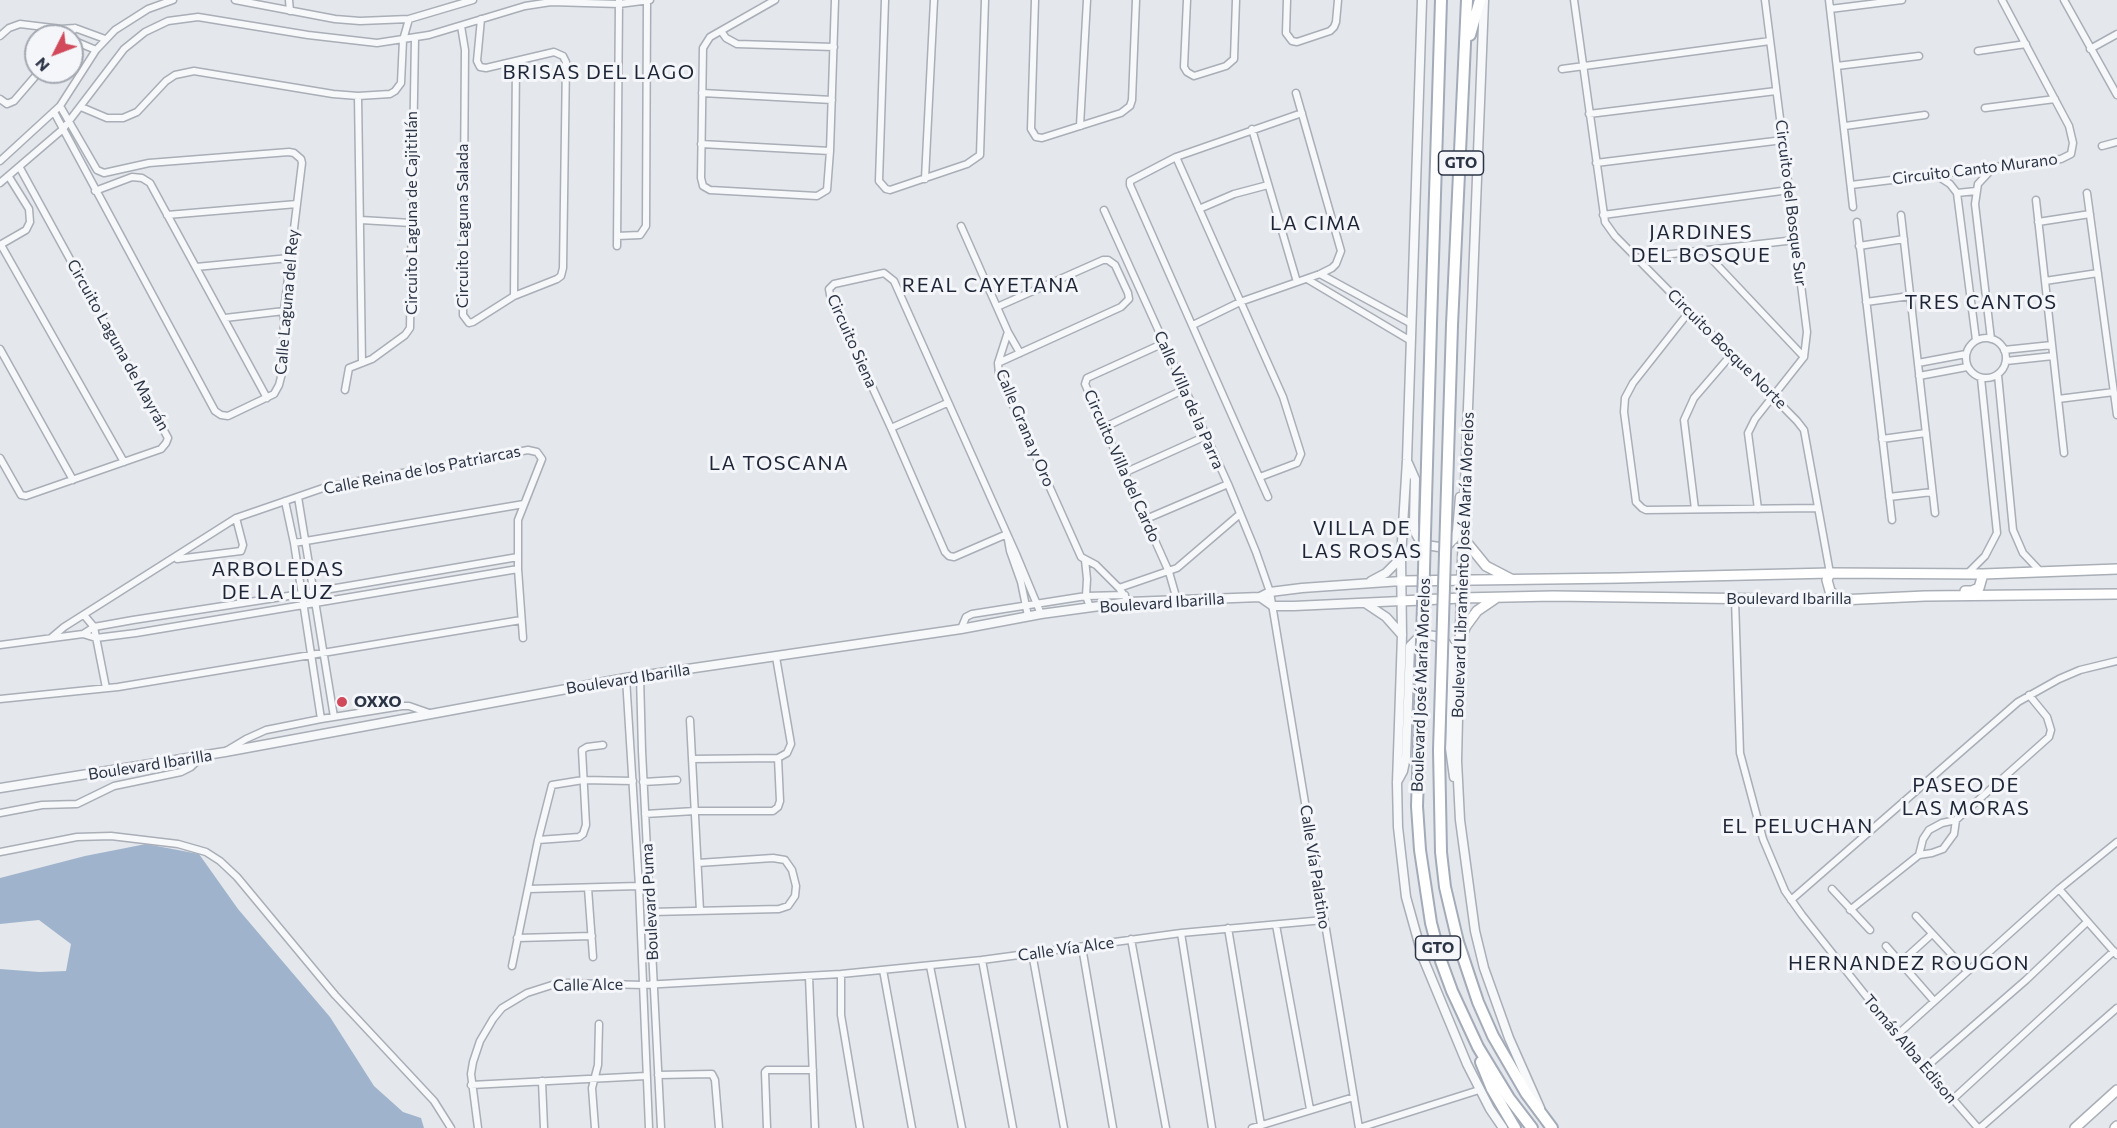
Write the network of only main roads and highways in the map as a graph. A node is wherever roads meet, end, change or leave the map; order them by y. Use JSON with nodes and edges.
{"nodes":[{"id":1,"x":1435,"y":0,"type":"edge"},
{"id":2,"x":1441,"y":0,"type":"edge"},
{"id":3,"x":1467,"y":0,"type":"edge"},
{"id":4,"x":1482,"y":0,"type":"edge"},
{"id":5,"x":1440,"y":34,"type":"junction"},
{"id":6,"x":1466,"y":50,"type":"junction"},
{"id":7,"x":1464,"y":539,"type":"road end"},
{"id":8,"x":2117,"y":569,"type":"edge"},
{"id":9,"x":1830,"y":573,"type":"junction"},
{"id":10,"x":1983,"y":574,"type":"junction"},
{"id":11,"x":1513,"y":580,"type":"junction"},
{"id":12,"x":1401,"y":581,"type":"road end"},
{"id":13,"x":2117,"y":594,"type":"edge"},
{"id":14,"x":1925,"y":596,"type":"junction"},
{"id":15,"x":1497,"y":597,"type":"junction"},
{"id":16,"x":1840,"y":600,"type":"junction"},
{"id":17,"x":1401,"y":601,"type":"road end"},
{"id":18,"x":1460,"y":638,"type":"road end"},
{"id":19,"x":1478,"y":1047,"type":"junction"},
{"id":20,"x":2117,"y":1090,"type":"edge"},
{"id":21,"x":1515,"y":1128,"type":"edge"},
{"id":22,"x":1532,"y":1128,"type":"edge"},
{"id":23,"x":1552,"y":1128,"type":"edge"},
{"id":24,"x":2075,"y":1128,"type":"edge"}],
"edges":[{"from":1,"to":5,"type":"main road"},
{"from":2,"to":5,"type":"main road","name":"Boulevard José María Morelos","number":"GTO"},
{"from":3,"to":6,"type":"main road","name":"Boulevard José María Morelos","number":"GTO"},
{"from":4,"to":6,"type":"main road"},
{"from":5,"to":19,"type":"main road","name":"Boulevard José María Morelos","number":"GTO","bridge":true},
{"from":6,"to":23,"type":"main road","name":"Boulevard José María Morelos","number":"GTO","bridge":true},
{"from":7,"to":11,"type":"main road"},
{"from":8,"to":10,"type":"main road","name":"Boulevard Ibarilla"},
{"from":9,"to":10,"type":"main road","name":"Boulevard Ibarilla"},
{"from":9,"to":11,"type":"main road","name":"Boulevard Ibarilla"},
{"from":9,"to":16,"type":"main road"},
{"from":10,"to":14,"type":"main road"},
{"from":11,"to":12,"type":"main road","name":"Boulevard Ibarilla"},
{"from":13,"to":14,"type":"main road","name":"Boulevard Ibarilla"},
{"from":14,"to":16,"type":"main road","name":"Boulevard Ibarilla"},
{"from":15,"to":16,"type":"main road","name":"Boulevard Ibarilla"},
{"from":15,"to":17,"type":"main road","name":"Boulevard Ibarilla"},
{"from":15,"to":18,"type":"main road"},
{"from":19,"to":21,"type":"main road"},
{"from":19,"to":22,"type":"main road","name":"Boulevard José María Morelos","number":"GTO"},
{"from":20,"to":24,"type":"main road"}]}
